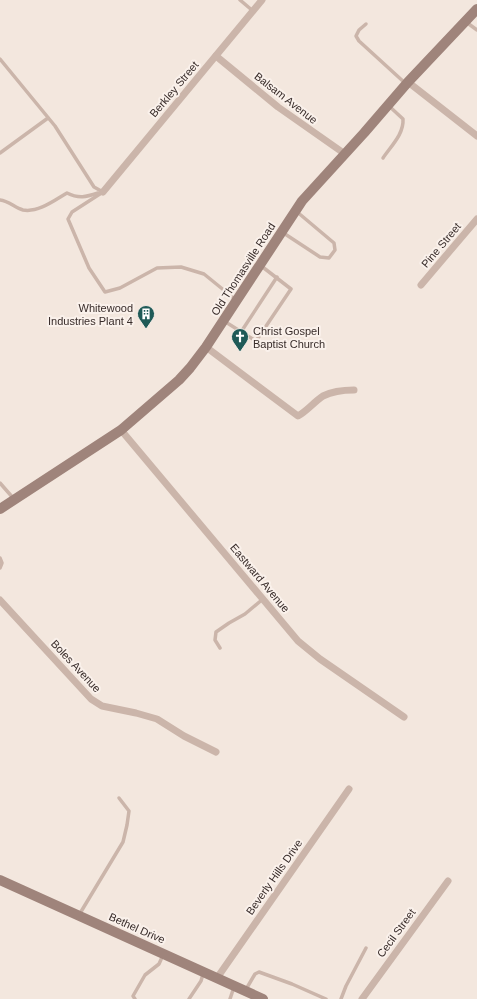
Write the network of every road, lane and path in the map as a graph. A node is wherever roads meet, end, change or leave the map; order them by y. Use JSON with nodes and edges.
{"nodes":[{"id":1,"x":240,"y":0,"type":"edge"},
{"id":2,"x":262,"y":0,"type":"edge"},
{"id":3,"x":477,"y":9,"type":"edge"},
{"id":4,"x":253,"y":11,"type":"junction"},
{"id":5,"x":465,"y":21,"type":"junction"},
{"id":6,"x":366,"y":24,"type":"dead end"},
{"id":7,"x":477,"y":30,"type":"edge"},
{"id":8,"x":216,"y":56,"type":"junction"},
{"id":9,"x":0,"y":59,"type":"edge"},
{"id":10,"x":407,"y":83,"type":"junction"},
{"id":11,"x":388,"y":105,"type":"junction"},
{"id":12,"x":48,"y":118,"type":"junction"},
{"id":13,"x":477,"y":136,"type":"edge"},
{"id":14,"x":0,"y":153,"type":"edge"},
{"id":15,"x":345,"y":154,"type":"junction"},
{"id":16,"x":383,"y":158,"type":"dead end"},
{"id":17,"x":103,"y":192,"type":"junction"},
{"id":18,"x":0,"y":200,"type":"edge"},
{"id":19,"x":296,"y":210,"type":"junction"},
{"id":20,"x":477,"y":219,"type":"edge"},
{"id":21,"x":281,"y":231,"type":"junction"},
{"id":22,"x":260,"y":264,"type":"junction"},
{"id":23,"x":277,"y":277,"type":"junction"},
{"id":24,"x":421,"y":285,"type":"dead end"},
{"id":25,"x":236,"y":300,"type":"junction"},
{"id":26,"x":223,"y":320,"type":"junction"},
{"id":27,"x":241,"y":332,"type":"junction"},
{"id":28,"x":206,"y":347,"type":"junction"},
{"id":29,"x":354,"y":390,"type":"dead end"},
{"id":30,"x":121,"y":430,"type":"junction"},
{"id":31,"x":0,"y":483,"type":"edge"},
{"id":32,"x":15,"y":500,"type":"junction"},
{"id":33,"x":0,"y":509,"type":"edge"},
{"id":34,"x":0,"y":558,"type":"edge"},
{"id":35,"x":0,"y":568,"type":"edge"},
{"id":36,"x":263,"y":599,"type":"junction"},
{"id":37,"x":0,"y":600,"type":"edge"},
{"id":38,"x":220,"y":648,"type":"dead end"},
{"id":39,"x":404,"y":717,"type":"dead end"},
{"id":40,"x":216,"y":752,"type":"dead end"},
{"id":41,"x":349,"y":789,"type":"dead end"},
{"id":42,"x":119,"y":798,"type":"dead end"},
{"id":43,"x":0,"y":880,"type":"edge"},
{"id":44,"x":448,"y":881,"type":"dead end"},
{"id":45,"x":78,"y":915,"type":"junction"},
{"id":46,"x":366,"y":948,"type":"dead end"},
{"id":47,"x":163,"y":954,"type":"junction"},
{"id":48,"x":204,"y":972,"type":"junction"},
{"id":49,"x":217,"y":978,"type":"junction"},
{"id":50,"x":235,"y":986,"type":"junction"},
{"id":51,"x":245,"y":991,"type":"junction"},
{"id":52,"x":134,"y":999,"type":"edge"},
{"id":53,"x":189,"y":999,"type":"edge"},
{"id":54,"x":230,"y":999,"type":"edge"},
{"id":55,"x":263,"y":999,"type":"edge"},
{"id":56,"x":326,"y":999,"type":"edge"},
{"id":57,"x":341,"y":999,"type":"edge"},
{"id":58,"x":362,"y":999,"type":"edge"}],
"edges":[{"from":1,"to":4,"type":"lane"},
{"from":2,"to":4,"type":"street","name":"Berkley Street"},
{"from":3,"to":5,"type":"street","name":"Old Thomasville Road"},
{"from":4,"to":8,"type":"street","name":"Berkley Street"},
{"from":5,"to":7,"type":"lane"},
{"from":5,"to":10,"type":"street","name":"Old Thomasville Road"},
{"from":6,"to":10,"type":"lane"},
{"from":8,"to":15,"type":"street","name":"Balsam Avenue"},
{"from":8,"to":17,"type":"street","name":"Berkley Street"},
{"from":9,"to":12,"type":"lane"},
{"from":10,"to":11,"type":"street","name":"Old Thomasville Road"},
{"from":10,"to":13,"type":"street"},
{"from":11,"to":15,"type":"street","name":"Old Thomasville Road"},
{"from":11,"to":16,"type":"lane"},
{"from":12,"to":14,"type":"lane"},
{"from":12,"to":17,"type":"lane"},
{"from":15,"to":19,"type":"street","name":"Old Thomasville Road"},
{"from":17,"to":18,"type":"lane"},
{"from":17,"to":25,"type":"lane"},
{"from":19,"to":21,"type":"street","name":"Old Thomasville Road"},
{"from":19,"to":21,"type":"lane"},
{"from":20,"to":24,"type":"street","name":"Pine Street"},
{"from":21,"to":22,"type":"street","name":"Old Thomasville Road"},
{"from":22,"to":23,"type":"lane"},
{"from":22,"to":25,"type":"street","name":"Old Thomasville Road"},
{"from":23,"to":27,"type":"lane"},
{"from":23,"to":27,"type":"lane"},
{"from":25,"to":26,"type":"street","name":"Old Thomasville Road"},
{"from":26,"to":27,"type":"lane"},
{"from":26,"to":28,"type":"street","name":"Old Thomasville Road"},
{"from":28,"to":29,"type":"street"},
{"from":28,"to":30,"type":"street","name":"Old Thomasville Road"},
{"from":30,"to":32,"type":"street","name":"Old Thomasville Road"},
{"from":30,"to":36,"type":"street","name":"Eastward Avenue"},
{"from":31,"to":32,"type":"lane"},
{"from":32,"to":33,"type":"street","name":"Old Thomasville Road"},
{"from":34,"to":35,"type":"lane"},
{"from":36,"to":38,"type":"lane"},
{"from":36,"to":39,"type":"street","name":"Eastward Avenue"},
{"from":37,"to":40,"type":"street","name":"Boles Avenue"},
{"from":41,"to":49,"type":"street","name":"Beverly Hills Drive"},
{"from":42,"to":45,"type":"lane"},
{"from":43,"to":45,"type":"street","name":"Bethel Drive"},
{"from":44,"to":58,"type":"street","name":"Cecil Street"},
{"from":45,"to":47,"type":"street","name":"Bethel Drive"},
{"from":46,"to":57,"type":"lane"},
{"from":47,"to":48,"type":"street","name":"Bethel Drive"},
{"from":47,"to":52,"type":"lane"},
{"from":48,"to":49,"type":"street","name":"Bethel Drive"},
{"from":48,"to":53,"type":"lane"},
{"from":49,"to":50,"type":"street","name":"Bethel Drive"},
{"from":50,"to":51,"type":"street","name":"Bethel Drive"},
{"from":50,"to":54,"type":"lane"},
{"from":51,"to":55,"type":"street","name":"Bethel Drive"},
{"from":51,"to":56,"type":"lane"}]}
